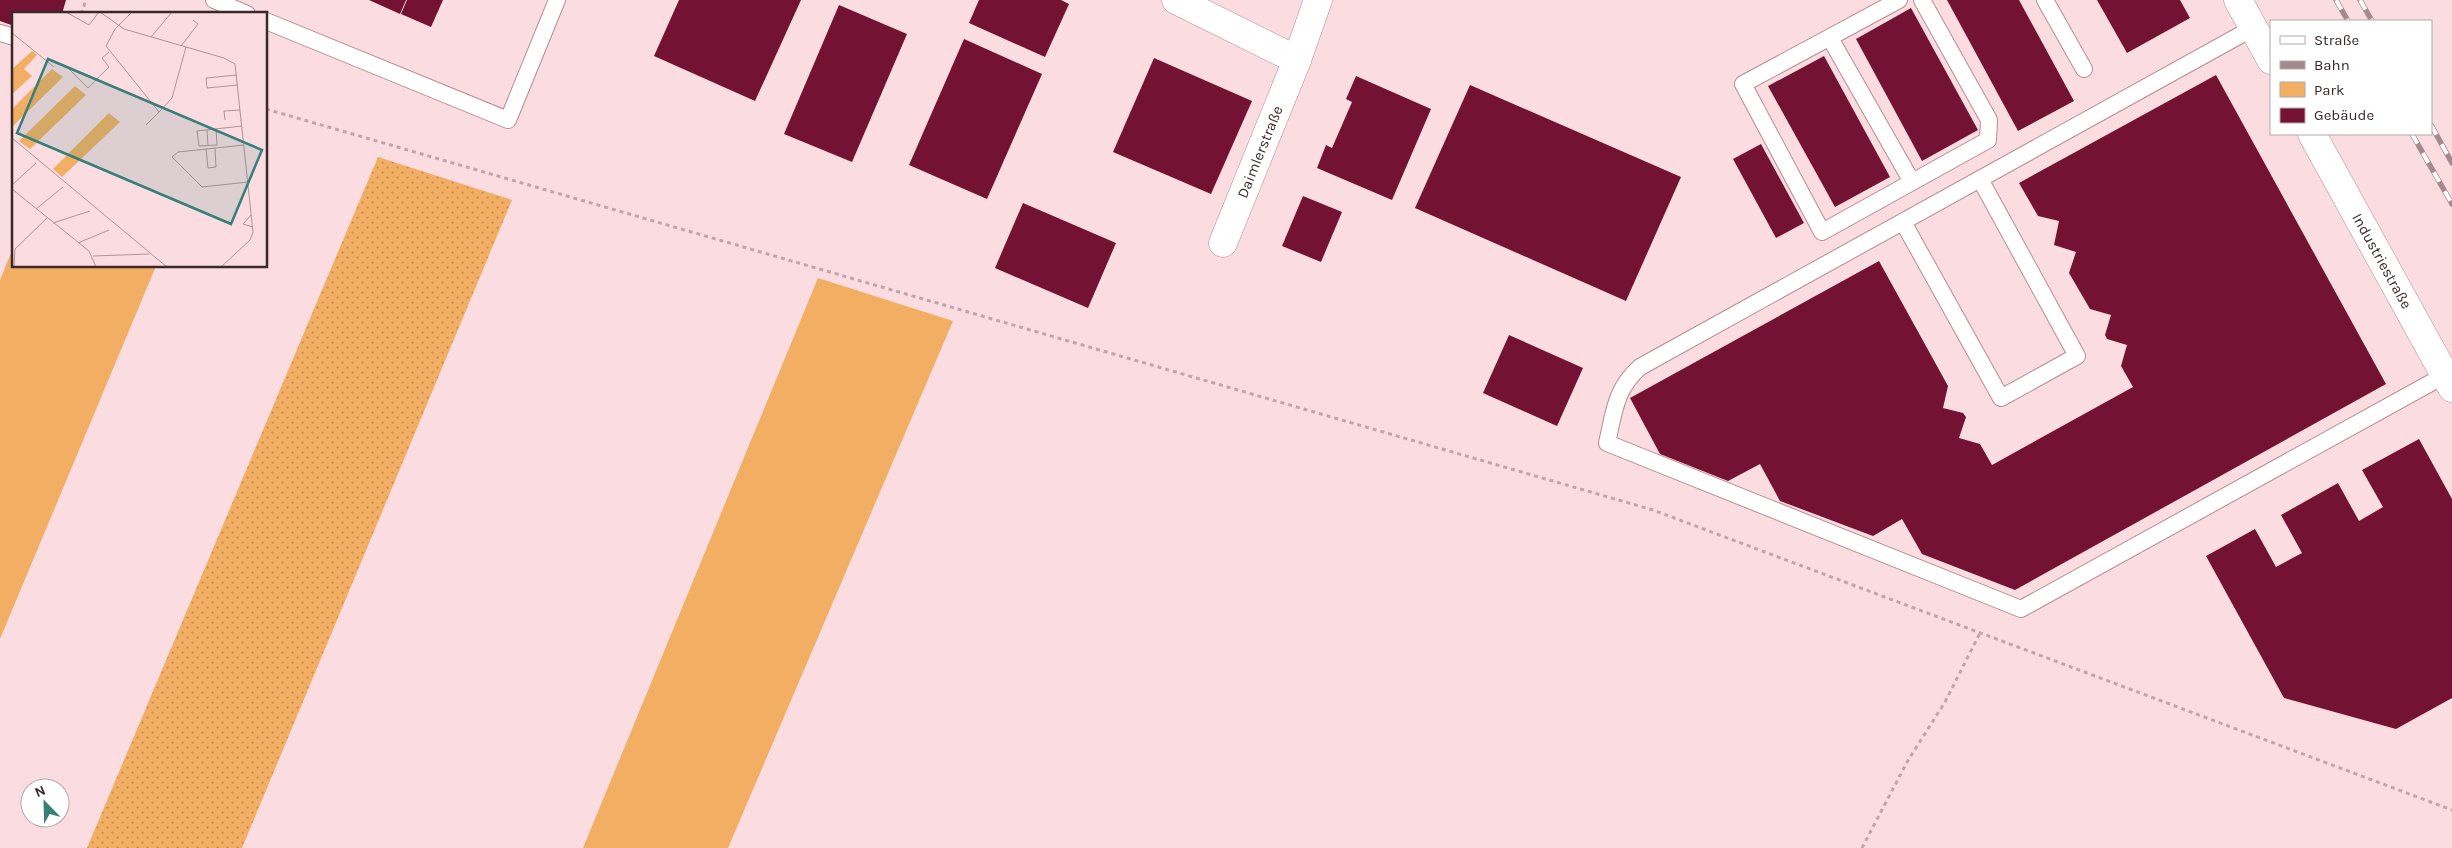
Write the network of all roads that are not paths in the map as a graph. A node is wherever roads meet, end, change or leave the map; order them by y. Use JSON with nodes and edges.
{"nodes":[{"id":1,"x":214,"y":0,"type":"edge"},
{"id":2,"x":557,"y":0,"type":"edge"},
{"id":3,"x":1176,"y":0,"type":"edge"},
{"id":4,"x":1318,"y":0,"type":"edge"},
{"id":5,"x":1899,"y":0,"type":"edge"},
{"id":6,"x":1922,"y":0,"type":"edge"},
{"id":7,"x":2045,"y":0,"type":"edge"},
{"id":8,"x":2238,"y":0,"type":"edge"},
{"id":9,"x":242,"y":12,"type":"edge"},
{"id":10,"x":268,"y":23,"type":"edge"},
{"id":11,"x":2254,"y":28,"type":"junction"},
{"id":12,"x":1830,"y":38,"type":"junction"},
{"id":13,"x":2270,"y":58,"type":"edge"},
{"id":14,"x":1297,"y":60,"type":"junction"},
{"id":15,"x":2084,"y":69,"type":"dead end"},
{"id":16,"x":2313,"y":135,"type":"edge"},
{"id":17,"x":1980,"y":180,"type":"junction"},
{"id":18,"x":1912,"y":182,"type":"junction"},
{"id":19,"x":1903,"y":222,"type":"junction"},
{"id":20,"x":1223,"y":243,"type":"dead end"},
{"id":21,"x":2448,"y":381,"type":"edge"}],
"edges":[{"from":1,"to":9,"type":"lane"},
{"from":2,"to":10,"type":"lane"},
{"from":3,"to":14,"type":"street"},
{"from":4,"to":14,"type":"street","name":"Daimlerstraße"},
{"from":5,"to":12,"type":"lane"},
{"from":6,"to":18,"type":"lane"},
{"from":7,"to":15,"type":"lane"},
{"from":8,"to":11,"type":"street"},
{"from":11,"to":13,"type":"street"},
{"from":11,"to":17,"type":"lane"},
{"from":12,"to":18,"type":"lane"},
{"from":12,"to":18,"type":"lane"},
{"from":14,"to":20,"type":"street","name":"Daimlerstraße"},
{"from":16,"to":21,"type":"street","name":"Industriestraße"},
{"from":17,"to":19,"type":"lane"},
{"from":17,"to":19,"type":"lane"},
{"from":19,"to":21,"type":"lane"}]}
